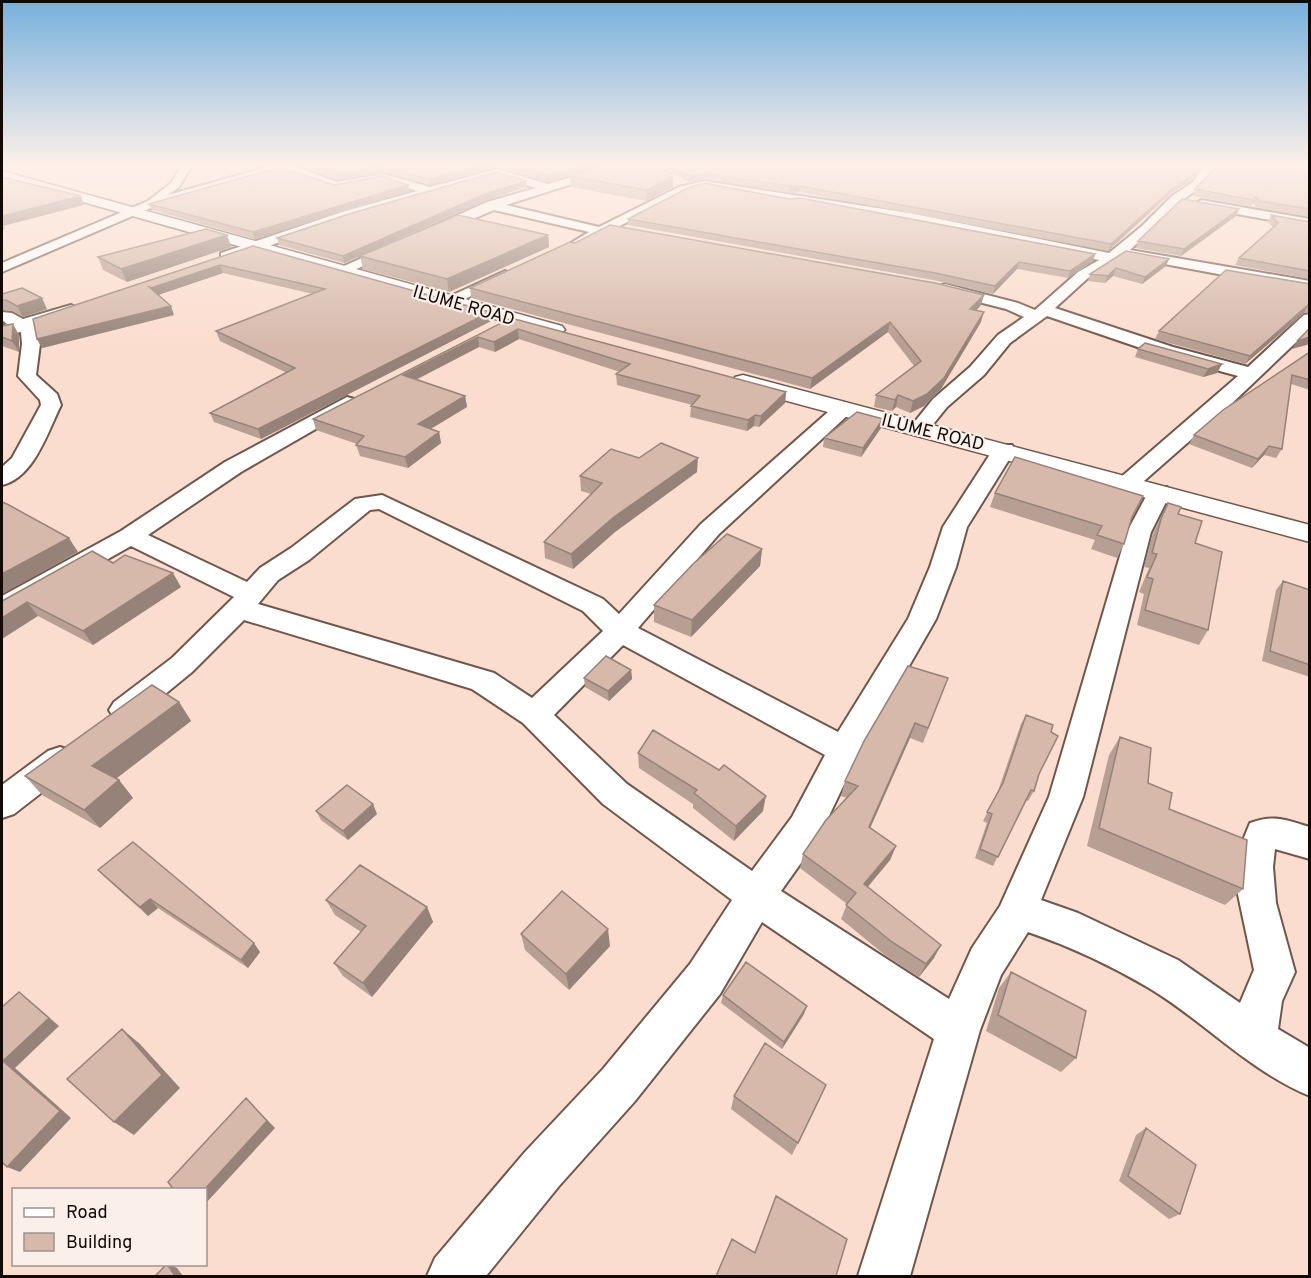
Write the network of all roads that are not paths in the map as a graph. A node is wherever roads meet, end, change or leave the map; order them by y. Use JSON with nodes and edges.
{"nodes":[{"id":1,"x":104,"y":225,"type":"edge"},
{"id":2,"x":190,"y":225,"type":"edge"},
{"id":3,"x":318,"y":225,"type":"edge"},
{"id":4,"x":449,"y":225,"type":"edge"},
{"id":5,"x":578,"y":225,"type":"edge"},
{"id":6,"x":612,"y":225,"type":"edge"},
{"id":7,"x":950,"y":225,"type":"edge"},
{"id":8,"x":1151,"y":225,"type":"edge"},
{"id":9,"x":603,"y":230,"type":"junction"},
{"id":10,"x":635,"y":233,"type":"edge"},
{"id":11,"x":258,"y":245,"type":"junction"},
{"id":12,"x":567,"y":248,"type":"edge"},
{"id":13,"x":1116,"y":254,"type":"junction"},
{"id":14,"x":213,"y":261,"type":"edge"},
{"id":15,"x":2,"y":268,"type":"edge"},
{"id":16,"x":342,"y":270,"type":"junction"},
{"id":17,"x":515,"y":271,"type":"edge"},
{"id":18,"x":932,"y":286,"type":"edge"},
{"id":19,"x":1310,"y":286,"type":"edge"},
{"id":20,"x":450,"y":300,"type":"junction"},
{"id":21,"x":88,"y":305,"type":"edge"},
{"id":22,"x":1040,"y":313,"type":"junction"},
{"id":23,"x":2,"y":314,"type":"edge"},
{"id":24,"x":512,"y":318,"type":"junction"},
{"id":25,"x":1310,"y":319,"type":"edge"},
{"id":26,"x":21,"y":325,"type":"junction"},
{"id":27,"x":2,"y":331,"type":"edge"},
{"id":28,"x":481,"y":335,"type":"edge"},
{"id":29,"x":579,"y":337,"type":"edge"},
{"id":30,"x":1251,"y":374,"type":"junction"},
{"id":31,"x":724,"y":377,"type":"edge"},
{"id":32,"x":363,"y":395,"type":"edge"},
{"id":33,"x":843,"y":409,"type":"junction"},
{"id":34,"x":919,"y":429,"type":"junction"},
{"id":35,"x":1004,"y":450,"type":"junction"},
{"id":36,"x":2,"y":478,"type":"edge"},
{"id":37,"x":1144,"y":488,"type":"junction"},
{"id":38,"x":1310,"y":534,"type":"edge"},
{"id":39,"x":130,"y":536,"type":"junction"},
{"id":40,"x":246,"y":600,"type":"junction"},
{"id":41,"x":2,"y":607,"type":"edge"},
{"id":42,"x":620,"y":631,"type":"junction"},
{"id":43,"x":534,"y":715,"type":"junction"},
{"id":44,"x":844,"y":750,"type":"junction"},
{"id":45,"x":2,"y":804,"type":"edge"},
{"id":46,"x":1310,"y":843,"type":"edge"},
{"id":47,"x":756,"y":896,"type":"junction"},
{"id":48,"x":1014,"y":919,"type":"junction"},
{"id":49,"x":958,"y":1030,"type":"junction"},
{"id":50,"x":1254,"y":1039,"type":"junction"},
{"id":51,"x":1310,"y":1074,"type":"edge"},
{"id":52,"x":453,"y":1276,"type":"edge"},
{"id":53,"x":884,"y":1276,"type":"edge"}],
"edges":[{"from":1,"to":15,"type":"street"},
{"from":2,"to":11,"type":"street","name":"ILUME ROAD"},
{"from":3,"to":11,"type":"street"},
{"from":4,"to":16,"type":"street"},
{"from":5,"to":9,"type":"street"},
{"from":6,"to":9,"type":"street"},
{"from":7,"to":13,"type":"street"},
{"from":8,"to":13,"type":"street"},
{"from":9,"to":10,"type":"street"},
{"from":9,"to":12,"type":"street"},
{"from":11,"to":14,"type":"street"},
{"from":11,"to":16,"type":"street","name":"ILUME ROAD"},
{"from":13,"to":19,"type":"street"},
{"from":13,"to":22,"type":"street"},
{"from":16,"to":20,"type":"street","name":"ILUME ROAD"},
{"from":17,"to":20,"type":"street"},
{"from":18,"to":22,"type":"street"},
{"from":20,"to":24,"type":"street","name":"ILUME ROAD"},
{"from":21,"to":26,"type":"street"},
{"from":22,"to":30,"type":"street"},
{"from":22,"to":34,"type":"street"},
{"from":23,"to":26,"type":"street"},
{"from":24,"to":28,"type":"street"},
{"from":24,"to":29,"type":"street","name":"ILUME ROAD"},
{"from":25,"to":30,"type":"street"},
{"from":26,"to":27,"type":"street"},
{"from":26,"to":36,"type":"street"},
{"from":30,"to":37,"type":"street"},
{"from":31,"to":33,"type":"street","name":"ILUME ROAD"},
{"from":32,"to":39,"type":"street"},
{"from":33,"to":34,"type":"street","name":"ILUME ROAD"},
{"from":33,"to":42,"type":"street"},
{"from":34,"to":35,"type":"street","name":"ILUME ROAD"},
{"from":35,"to":37,"type":"street","name":"ILUME ROAD"},
{"from":35,"to":44,"type":"street"},
{"from":37,"to":38,"type":"street","name":"ILUME ROAD"},
{"from":37,"to":48,"type":"street"},
{"from":39,"to":40,"type":"street"},
{"from":39,"to":41,"type":"street"},
{"from":40,"to":42,"type":"street"},
{"from":40,"to":43,"type":"street"},
{"from":40,"to":45,"type":"street"},
{"from":42,"to":43,"type":"street"},
{"from":42,"to":44,"type":"street"},
{"from":43,"to":47,"type":"street"},
{"from":44,"to":47,"type":"street"},
{"from":46,"to":50,"type":"street"},
{"from":47,"to":49,"type":"street"},
{"from":47,"to":52,"type":"street"},
{"from":48,"to":49,"type":"street"},
{"from":48,"to":50,"type":"street"},
{"from":49,"to":53,"type":"street"},
{"from":50,"to":51,"type":"street"}]}
